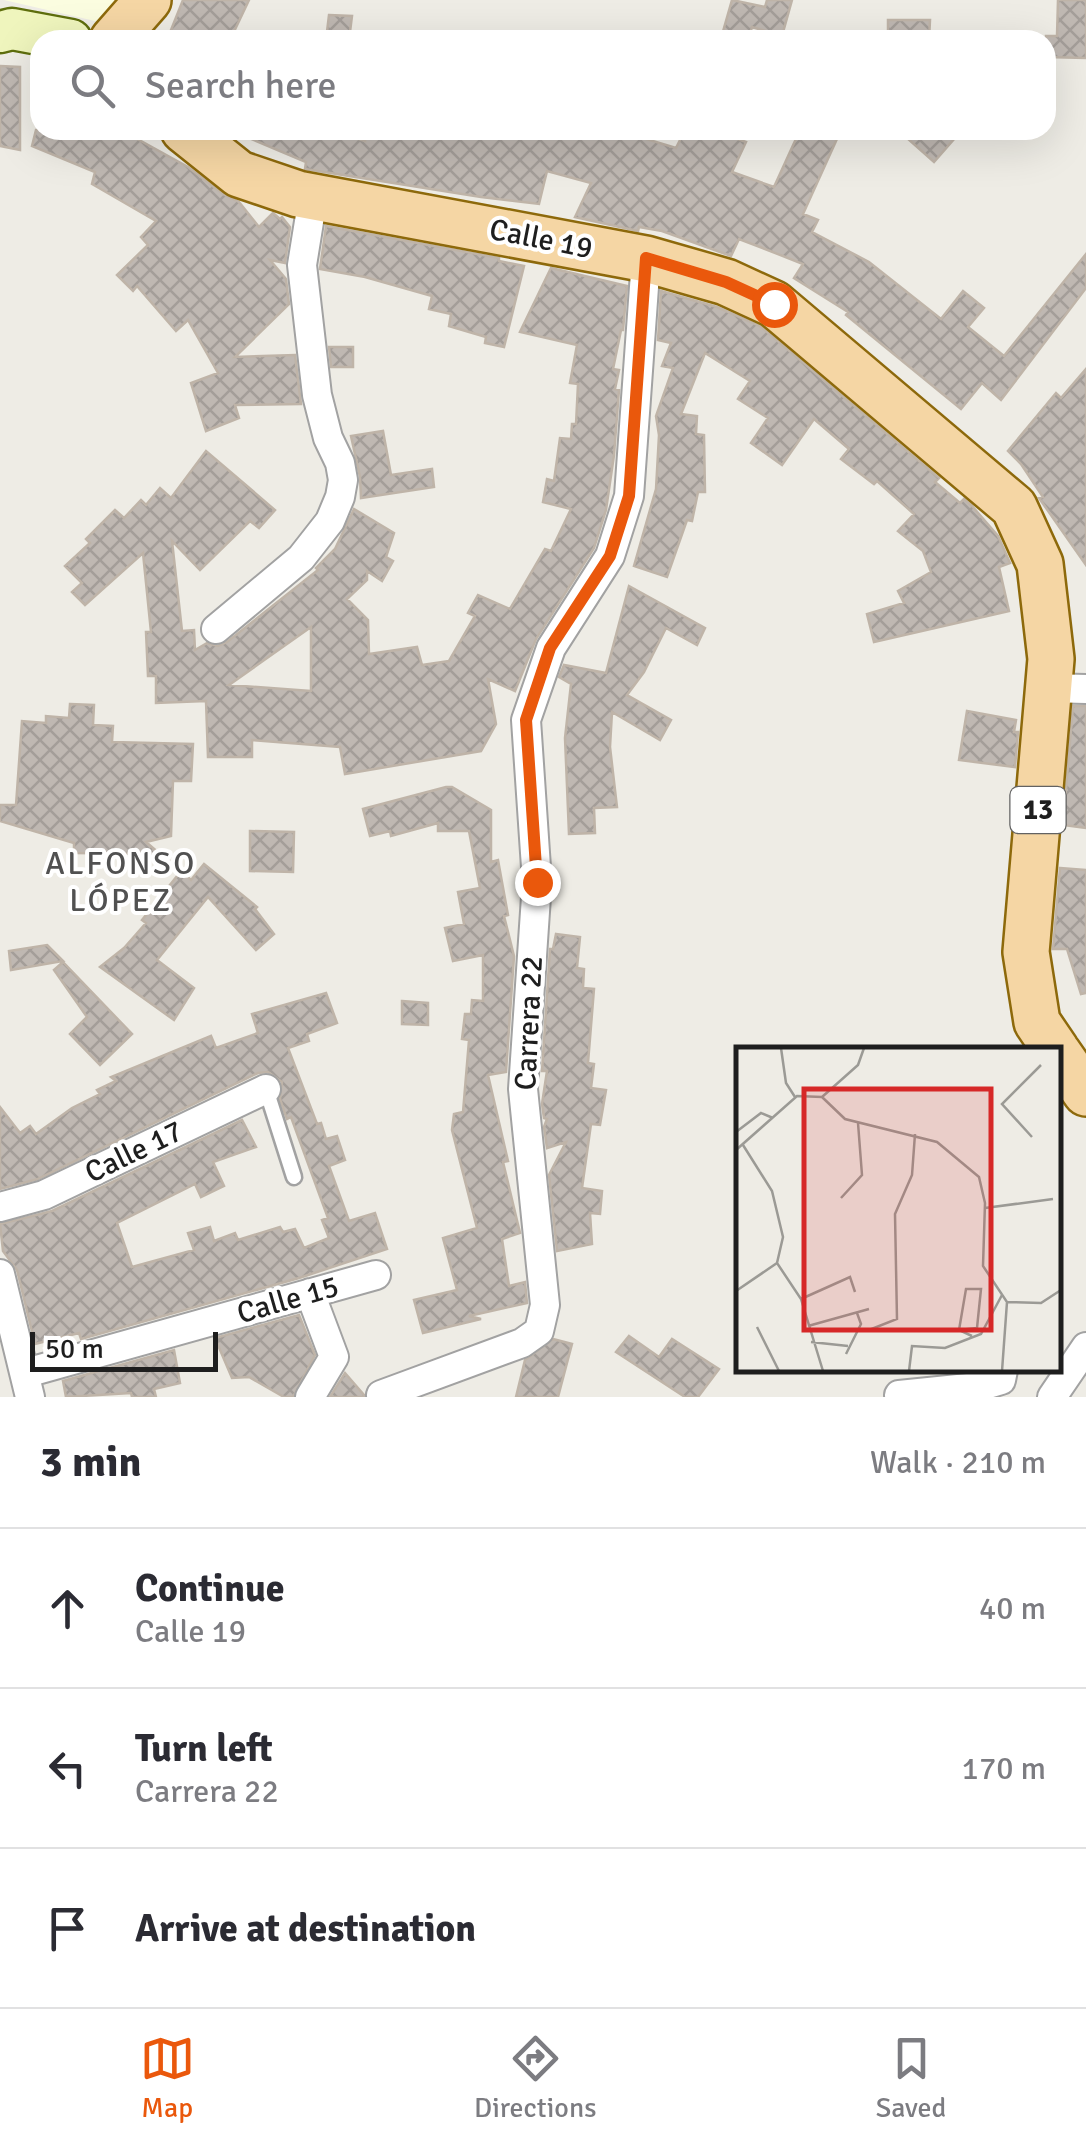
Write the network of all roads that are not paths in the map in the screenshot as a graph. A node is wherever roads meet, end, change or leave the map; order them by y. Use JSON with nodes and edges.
{"nodes":[{"id":1,"x":148,"y":0,"type":"edge"},
{"id":2,"x":122,"y":30,"type":"edge"},
{"id":3,"x":0,"y":32,"type":"edge"},
{"id":4,"x":30,"y":32,"type":"edge"},
{"id":5,"x":196,"y":140,"type":"edge"},
{"id":6,"x":313,"y":196,"type":"junction"},
{"id":7,"x":646,"y":258,"type":"junction"},
{"id":8,"x":216,"y":629,"type":"dead end"},
{"id":9,"x":1067,"y":689,"type":"edge"},
{"id":10,"x":1054,"y":1047,"type":"edge"},
{"id":11,"x":1061,"y":1057,"type":"edge"},
{"id":12,"x":266,"y":1088,"type":"joint"},
{"id":13,"x":1086,"y":1092,"type":"edge"},
{"id":14,"x":294,"y":1177,"type":"dead end"},
{"id":15,"x":0,"y":1207,"type":"edge"},
{"id":16,"x":0,"y":1274,"type":"edge"},
{"id":17,"x":376,"y":1275,"type":"dead end"},
{"id":18,"x":310,"y":1294,"type":"junction"},
{"id":19,"x":1086,"y":1348,"type":"edge"},
{"id":20,"x":1002,"y":1375,"type":"edge"},
{"id":21,"x":28,"y":1385,"type":"edge"},
{"id":22,"x":901,"y":1387,"type":"edge"},
{"id":23,"x":381,"y":1394,"type":"dead end"},
{"id":24,"x":310,"y":1397,"type":"edge"},
{"id":25,"x":1052,"y":1397,"type":"edge"}],
"edges":[{"from":1,"to":2,"type":"main road"},
{"from":3,"to":4,"type":"main road"},
{"from":5,"to":6,"type":"main road","name":"Calle 19","number":"13"},
{"from":6,"to":7,"type":"main road","name":"Calle 19","number":"13"},
{"from":6,"to":8,"type":"street"},
{"from":7,"to":9,"type":"main road","name":"Calle 19","number":"13"},
{"from":7,"to":23,"type":"street","name":"Carrera 22"},
{"from":9,"to":10,"type":"main road","number":"13"},
{"from":11,"to":13,"type":"main road","number":"13"},
{"from":12,"to":14,"type":"lane"},
{"from":12,"to":15,"type":"street","name":"Calle 17"},
{"from":16,"to":21,"type":"street"},
{"from":17,"to":18,"type":"street","name":"Calle 15"},
{"from":18,"to":21,"type":"street","name":"Calle 15"},
{"from":18,"to":24,"type":"street"},
{"from":19,"to":25,"type":"street"},
{"from":20,"to":22,"type":"street"}]}
